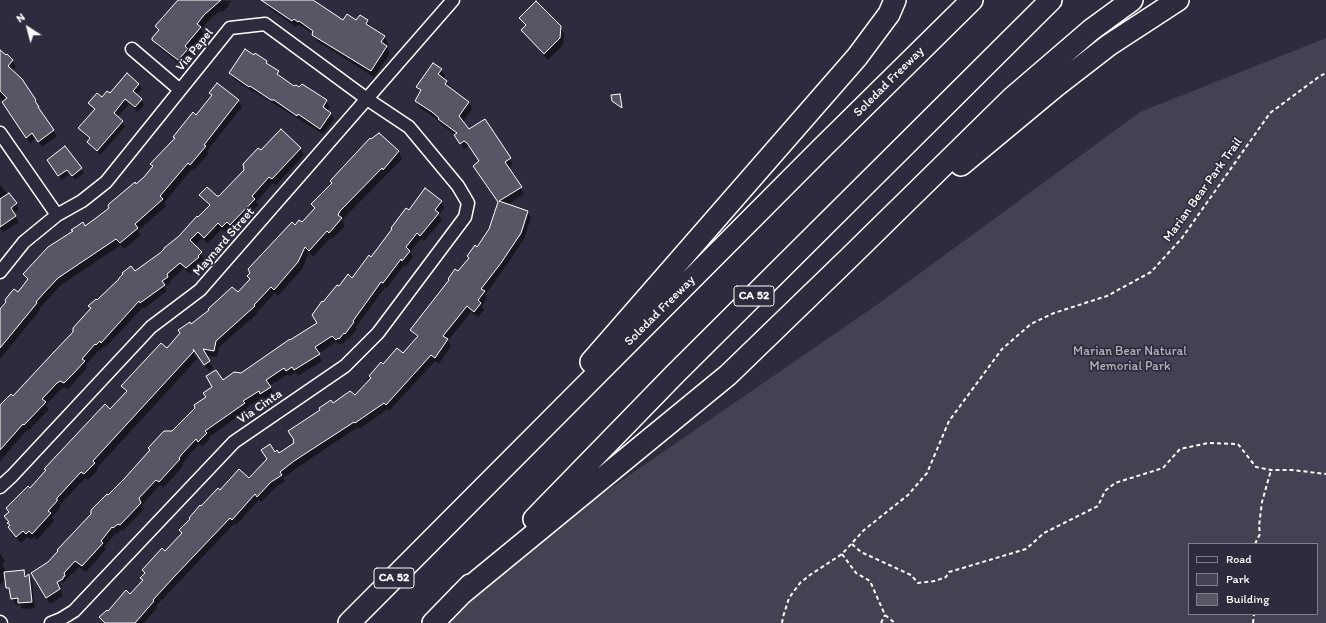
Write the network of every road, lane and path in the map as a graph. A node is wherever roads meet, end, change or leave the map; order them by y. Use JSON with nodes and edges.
{"nodes":[{"id":1,"x":453,"y":0,"type":"edge"},
{"id":2,"x":895,"y":0,"type":"edge"},
{"id":3,"x":956,"y":0,"type":"edge"},
{"id":4,"x":972,"y":0,"type":"edge"},
{"id":5,"x":1051,"y":0,"type":"edge"},
{"id":6,"x":1132,"y":0,"type":"edge"},
{"id":7,"x":1178,"y":0,"type":"edge"},
{"id":8,"x":132,"y":49,"type":"dead end"},
{"id":9,"x":1326,"y":73,"type":"edge"},
{"id":10,"x":180,"y":90,"type":"junction"},
{"id":11,"x":367,"y":99,"type":"junction"},
{"id":12,"x":0,"y":133,"type":"edge"},
{"id":13,"x":823,"y":147,"type":"junction"},
{"id":14,"x":468,"y":203,"type":"joint"},
{"id":15,"x":57,"y":215,"type":"junction"},
{"id":16,"x":851,"y":256,"type":"junction"},
{"id":17,"x":0,"y":272,"type":"edge"},
{"id":18,"x":1271,"y":470,"type":"junction"},
{"id":19,"x":1326,"y":474,"type":"edge"},
{"id":20,"x":0,"y":486,"type":"edge"},
{"id":21,"x":439,"y":532,"type":"junction"},
{"id":22,"x":1256,"y":543,"type":"edge"},
{"id":23,"x":852,"y":544,"type":"junction"},
{"id":24,"x":842,"y":554,"type":"junction"},
{"id":25,"x":460,"y":595,"type":"junction"},
{"id":26,"x":885,"y":615,"type":"junction"},
{"id":27,"x":51,"y":623,"type":"edge"},
{"id":28,"x":349,"y":623,"type":"edge"},
{"id":29,"x":433,"y":623,"type":"edge"},
{"id":30,"x":782,"y":623,"type":"edge"},
{"id":31,"x":881,"y":623,"type":"edge"},
{"id":32,"x":894,"y":623,"type":"edge"}],
"edges":[{"from":1,"to":11,"type":"street","name":"Maynard Street"},
{"from":2,"to":21,"type":"highway"},
{"from":3,"to":13,"type":"highway"},
{"from":4,"to":13,"type":"highway","name":"Soledad Freeway","number":"CA 52"},
{"from":5,"to":25,"type":"highway","number":"CA 52"},
{"from":6,"to":16,"type":"highway"},
{"from":7,"to":16,"type":"highway"},
{"from":8,"to":10,"type":"street"},
{"from":9,"to":23,"type":"path","name":"Marian Bear Park Trail"},
{"from":10,"to":11,"type":"street","name":"Via Papel"},
{"from":10,"to":15,"type":"street","name":"Via Papel"},
{"from":11,"to":14,"type":"street","name":"Via Papel"},
{"from":11,"to":20,"type":"street","name":"Maynard Street"},
{"from":12,"to":15,"type":"street"},
{"from":13,"to":21,"type":"highway","name":"Soledad Freeway","number":"CA 52"},
{"from":14,"to":27,"type":"street","name":"Via Cinta"},
{"from":15,"to":17,"type":"street","name":"Via Papel"},
{"from":16,"to":25,"type":"highway"},
{"from":18,"to":19,"type":"path"},
{"from":18,"to":22,"type":"path"},
{"from":18,"to":23,"type":"path"},
{"from":21,"to":28,"type":"highway","name":"Soledad Freeway","number":"CA 52"},
{"from":23,"to":24,"type":"path","name":"Marian Bear Park Trail"},
{"from":24,"to":26,"type":"path"},
{"from":24,"to":30,"type":"path","name":"Marian Bear Park Trail"},
{"from":25,"to":29,"type":"highway","number":"CA 52"},
{"from":26,"to":31,"type":"path"},
{"from":26,"to":32,"type":"path"}]}
